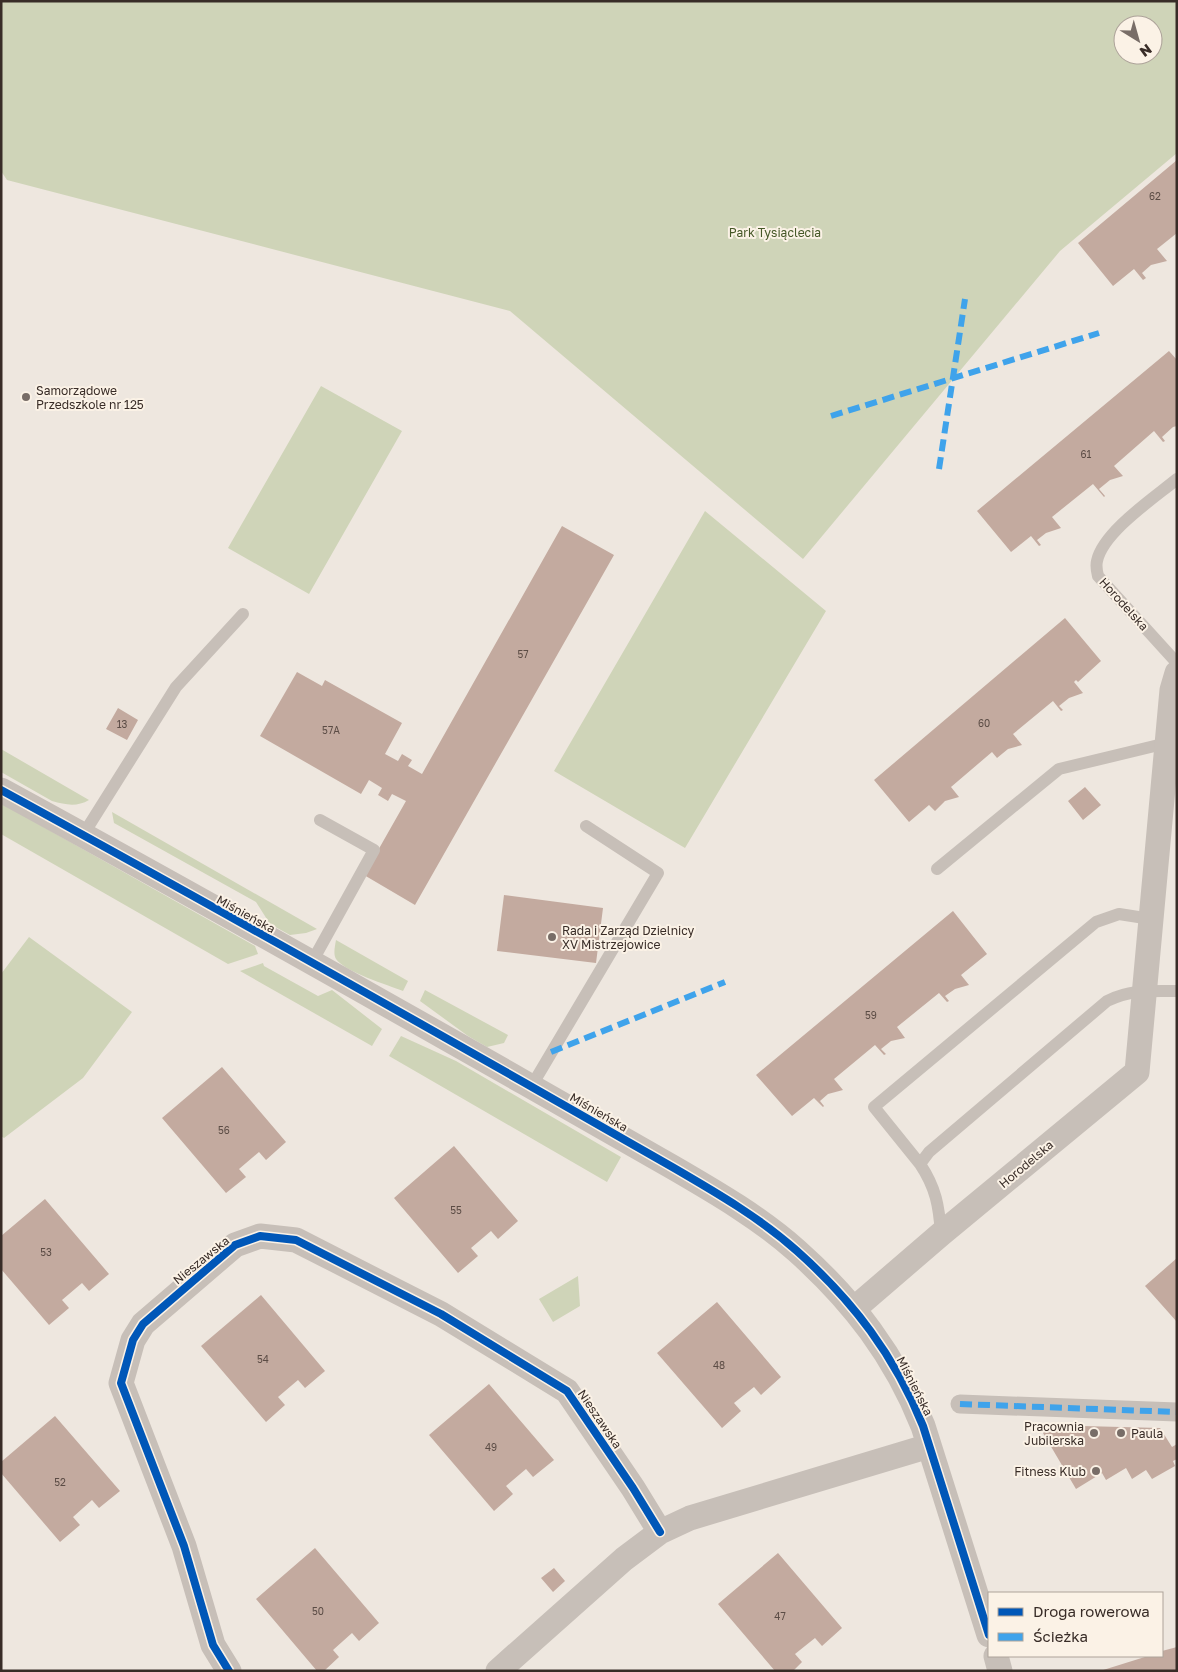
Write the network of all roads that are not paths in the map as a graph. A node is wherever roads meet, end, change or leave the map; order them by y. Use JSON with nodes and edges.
{"nodes":[{"id":1,"x":1177,"y":479,"type":"edge"},
{"id":2,"x":243,"y":614,"type":"dead end"},
{"id":3,"x":1177,"y":663,"type":"edge"},
{"id":4,"x":1177,"y":673,"type":"edge"},
{"id":5,"x":1167,"y":743,"type":"junction"},
{"id":6,"x":1,"y":790,"type":"edge"},
{"id":7,"x":320,"y":820,"type":"dead end"},
{"id":8,"x":586,"y":826,"type":"dead end"},
{"id":9,"x":83,"y":835,"type":"junction"},
{"id":10,"x":937,"y":869,"type":"dead end"},
{"id":11,"x":1151,"y":919,"type":"junction"},
{"id":12,"x":312,"y":962,"type":"junction"},
{"id":13,"x":1145,"y":991,"type":"junction"},
{"id":14,"x":1177,"y":991,"type":"edge"},
{"id":15,"x":531,"y":1086,"type":"junction"},
{"id":16,"x":920,"y":1164,"type":"junction"},
{"id":17,"x":941,"y":1234,"type":"junction"},
{"id":18,"x":855,"y":1308,"type":"junction"},
{"id":19,"x":960,"y":1404,"type":"dead end"},
{"id":20,"x":1177,"y":1412,"type":"edge"},
{"id":21,"x":929,"y":1446,"type":"junction"},
{"id":22,"x":660,"y":1532,"type":"junction"},
{"id":23,"x":988,"y":1632,"type":"edge"},
{"id":24,"x":996,"y":1657,"type":"edge"},
{"id":25,"x":229,"y":1671,"type":"edge"},
{"id":26,"x":498,"y":1671,"type":"edge"},
{"id":27,"x":1000,"y":1671,"type":"edge"}],
"edges":[{"from":1,"to":3,"type":"lane","name":"Horodelska"},
{"from":2,"to":9,"type":"lane"},
{"from":4,"to":5,"type":"street","name":"Horodelska"},
{"from":5,"to":10,"type":"lane"},
{"from":5,"to":11,"type":"street","name":"Horodelska"},
{"from":6,"to":9,"type":"street","name":"Miśnieńska"},
{"from":7,"to":12,"type":"lane"},
{"from":8,"to":15,"type":"lane"},
{"from":9,"to":12,"type":"street","name":"Miśnieńska"},
{"from":11,"to":13,"type":"street","name":"Horodelska"},
{"from":11,"to":16,"type":"lane"},
{"from":12,"to":15,"type":"street","name":"Miśnieńska"},
{"from":13,"to":14,"type":"lane"},
{"from":13,"to":16,"type":"lane"},
{"from":13,"to":17,"type":"street","name":"Horodelska"},
{"from":15,"to":18,"type":"street","name":"Miśnieńska"},
{"from":16,"to":17,"type":"lane"},
{"from":17,"to":18,"type":"street","name":"Horodelska"},
{"from":18,"to":21,"type":"street","name":"Miśnieńska"},
{"from":19,"to":20,"type":"street"},
{"from":21,"to":22,"type":"street"},
{"from":21,"to":23,"type":"street","name":"Miśnieńska"},
{"from":22,"to":25,"type":"street","name":"Nieszawska"},
{"from":22,"to":26,"type":"street"},
{"from":24,"to":27,"type":"street"}]}
